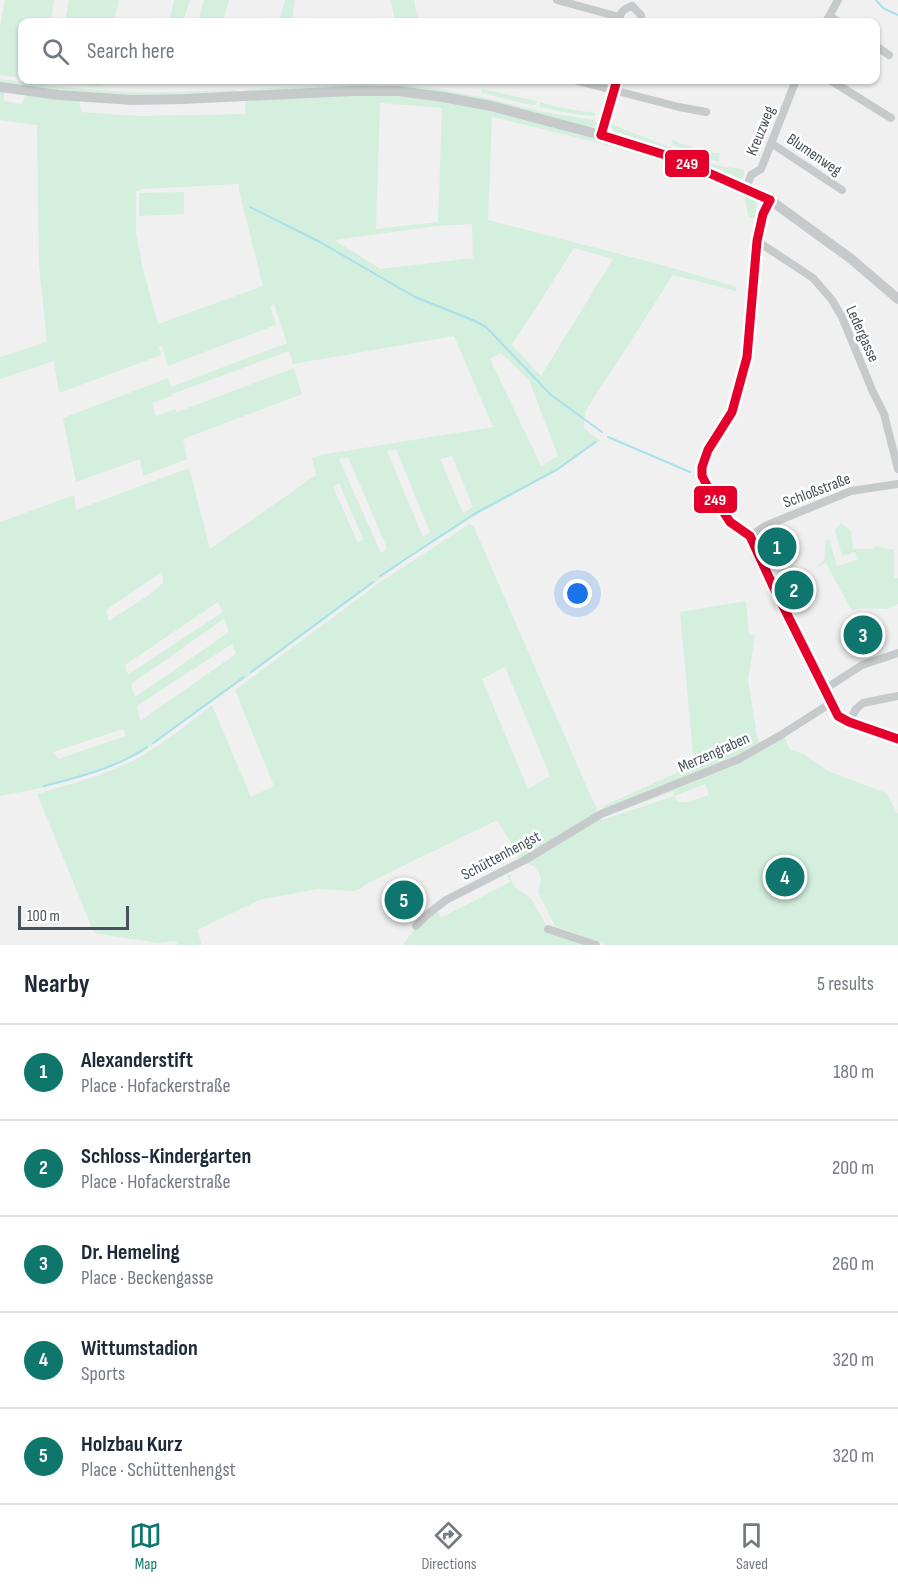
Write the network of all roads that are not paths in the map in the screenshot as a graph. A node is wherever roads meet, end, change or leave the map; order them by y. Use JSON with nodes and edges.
{"nodes":[{"id":1,"x":557,"y":0,"type":"edge"},
{"id":2,"x":838,"y":0,"type":"edge"},
{"id":3,"x":633,"y":3,"type":"edge"},
{"id":4,"x":613,"y":18,"type":"edge"},
{"id":5,"x":620,"y":18,"type":"edge"},
{"id":6,"x":642,"y":18,"type":"edge"},
{"id":7,"x":829,"y":18,"type":"edge"},
{"id":8,"x":880,"y":49,"type":"edge"},
{"id":9,"x":889,"y":55,"type":"dead end"},
{"id":10,"x":590,"y":84,"type":"edge"},
{"id":11,"x":616,"y":84,"type":"edge"},
{"id":12,"x":794,"y":84,"type":"edge"},
{"id":13,"x":836,"y":84,"type":"edge"},
{"id":14,"x":0,"y":87,"type":"edge"},
{"id":15,"x":615,"y":90,"type":"junction"},
{"id":16,"x":706,"y":112,"type":"dead end"},
{"id":17,"x":891,"y":118,"type":"dead end"},
{"id":18,"x":601,"y":135,"type":"junction"},
{"id":19,"x":771,"y":143,"type":"junction"},
{"id":20,"x":746,"y":189,"type":"junction"},
{"id":21,"x":842,"y":190,"type":"dead end"},
{"id":22,"x":770,"y":200,"type":"junction"},
{"id":23,"x":757,"y":241,"type":"junction"},
{"id":24,"x":898,"y":298,"type":"edge"},
{"id":25,"x":898,"y":469,"type":"edge"},
{"id":26,"x":898,"y":484,"type":"edge"},
{"id":27,"x":750,"y":536,"type":"junction"},
{"id":28,"x":898,"y":653,"type":"edge"},
{"id":29,"x":825,"y":689,"type":"junction"},
{"id":30,"x":898,"y":696,"type":"edge"},
{"id":31,"x":831,"y":703,"type":"junction"},
{"id":32,"x":849,"y":722,"type":"junction"},
{"id":33,"x":898,"y":739,"type":"edge"},
{"id":34,"x":601,"y":814,"type":"joint"},
{"id":35,"x":416,"y":926,"type":"dead end"},
{"id":36,"x":548,"y":929,"type":"dead end"},
{"id":37,"x":596,"y":945,"type":"edge"}],
"edges":[{"from":1,"to":4,"type":"street"},
{"from":2,"to":7,"type":"street"},
{"from":3,"to":5,"type":"street"},
{"from":3,"to":6,"type":"street"},
{"from":8,"to":9,"type":"street"},
{"from":10,"to":15,"type":"street"},
{"from":11,"to":15,"type":"street"},
{"from":12,"to":19,"type":"street","name":"Kreuzweg"},
{"from":13,"to":17,"type":"street"},
{"from":14,"to":18,"type":"street"},
{"from":15,"to":16,"type":"street"},
{"from":15,"to":18,"type":"street"},
{"from":18,"to":20,"type":"street"},
{"from":19,"to":20,"type":"street","name":"Kreuzweg"},
{"from":19,"to":21,"type":"street","name":"Blumenweg"},
{"from":20,"to":22,"type":"street"},
{"from":22,"to":23,"type":"street"},
{"from":22,"to":24,"type":"street"},
{"from":23,"to":25,"type":"street","name":"Ledergasse"},
{"from":23,"to":27,"type":"street"},
{"from":26,"to":27,"type":"street","name":"Schloßstraße"},
{"from":27,"to":29,"type":"street"},
{"from":28,"to":29,"type":"street"},
{"from":29,"to":31,"type":"street"},
{"from":30,"to":32,"type":"street"},
{"from":31,"to":32,"type":"street"},
{"from":31,"to":34,"type":"street","name":"Merzengraben"},
{"from":32,"to":33,"type":"street"},
{"from":34,"to":35,"type":"street","name":"Schüttenhengst"},
{"from":36,"to":37,"type":"street"}]}
